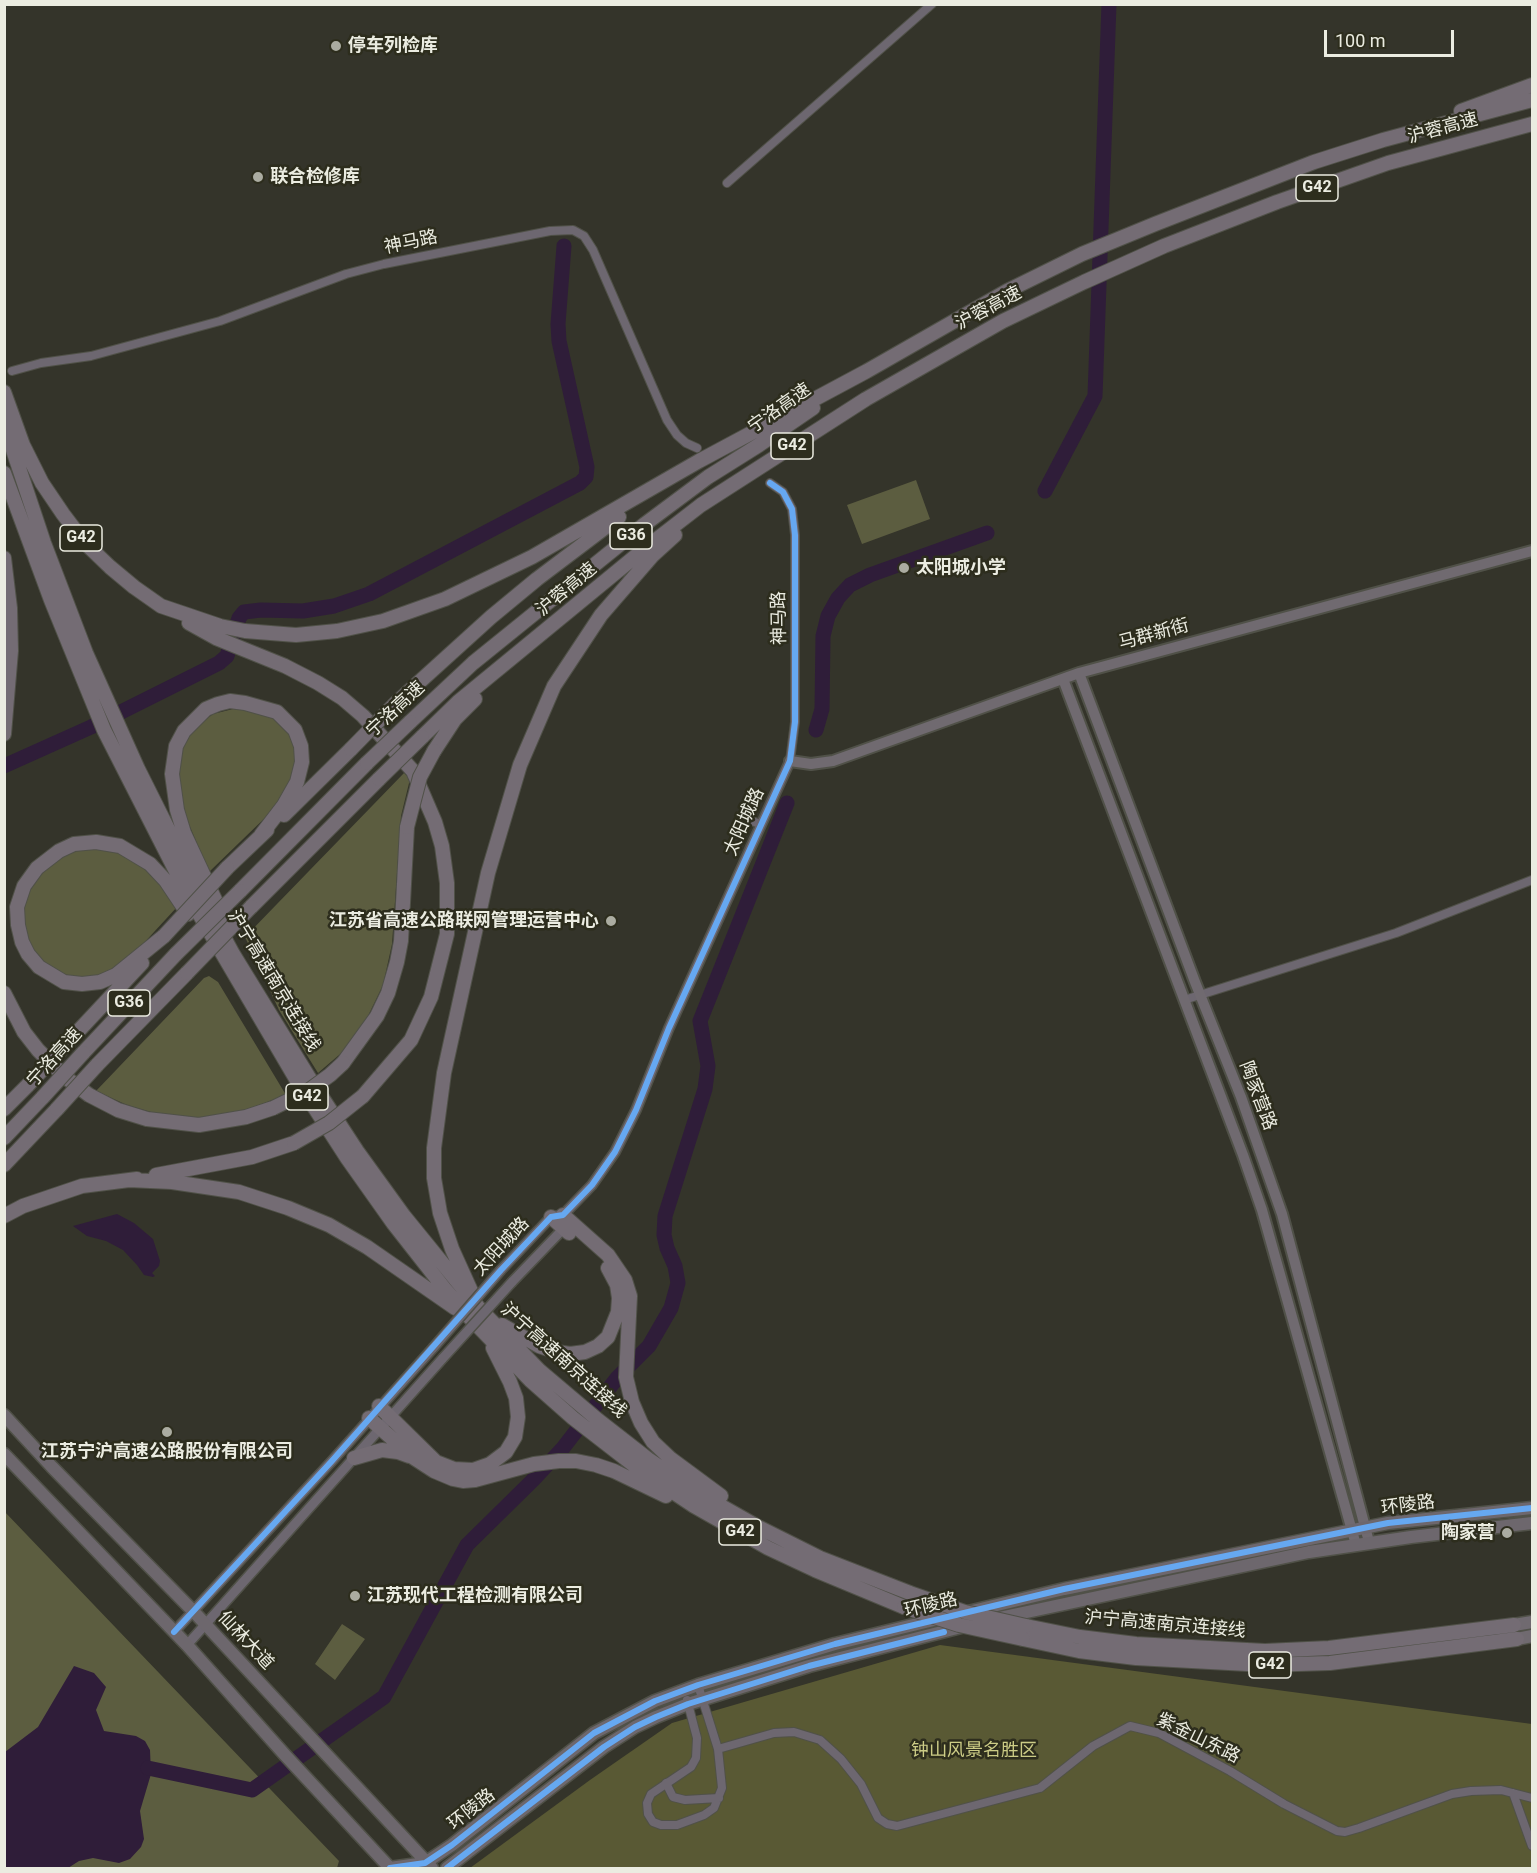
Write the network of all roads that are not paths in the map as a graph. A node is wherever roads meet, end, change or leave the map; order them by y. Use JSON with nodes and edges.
{"nodes":[{"id":1,"x":932,"y":4,"type":"edge"},
{"id":2,"x":1533,"y":85,"type":"edge"},
{"id":3,"x":1533,"y":100,"type":"edge"},
{"id":4,"x":1533,"y":124,"type":"edge"},
{"id":5,"x":1383,"y":140,"type":"junction"},
{"id":6,"x":727,"y":183,"type":"dead end"},
{"id":7,"x":12,"y":370,"type":"dead end"},
{"id":8,"x":867,"y":371,"type":"junction"},
{"id":9,"x":4,"y":392,"type":"edge"},
{"id":10,"x":4,"y":423,"type":"edge"},
{"id":11,"x":698,"y":454,"type":"junction"},
{"id":12,"x":4,"y":472,"type":"edge"},
{"id":13,"x":770,"y":483,"type":"dead end"},
{"id":14,"x":723,"y":490,"type":"junction"},
{"id":15,"x":1533,"y":550,"type":"edge"},
{"id":16,"x":4,"y":558,"type":"edge"},
{"id":17,"x":218,"y":632,"type":"junction"},
{"id":18,"x":525,"y":648,"type":"junction"},
{"id":19,"x":1079,"y":673,"type":"junction"},
{"id":20,"x":1062,"y":679,"type":"junction"},
{"id":21,"x":103,"y":709,"type":"junction"},
{"id":22,"x":111,"y":727,"type":"junction"},
{"id":23,"x":4,"y":734,"type":"edge"},
{"id":24,"x":790,"y":761,"type":"junction"},
{"id":25,"x":741,"y":817,"type":"dead end"},
{"id":26,"x":760,"y":824,"type":"junction"},
{"id":27,"x":261,"y":835,"type":"junction"},
{"id":28,"x":1533,"y":880,"type":"edge"},
{"id":29,"x":164,"y":936,"type":"junction"},
{"id":30,"x":4,"y":993,"type":"edge"},
{"id":31,"x":1200,"y":995,"type":"junction"},
{"id":32,"x":1184,"y":1000,"type":"junction"},
{"id":33,"x":269,"y":1013,"type":"junction"},
{"id":34,"x":296,"y":1079,"type":"junction"},
{"id":35,"x":4,"y":1109,"type":"edge"},
{"id":36,"x":4,"y":1138,"type":"edge"},
{"id":37,"x":4,"y":1165,"type":"edge"},
{"id":38,"x":129,"y":1180,"type":"junction"},
{"id":39,"x":4,"y":1216,"type":"edge"},
{"id":40,"x":559,"y":1220,"type":"junction"},
{"id":41,"x":478,"y":1314,"type":"junction"},
{"id":42,"x":487,"y":1336,"type":"junction"},
{"id":43,"x":379,"y":1406,"type":"junction"},
{"id":44,"x":578,"y":1413,"type":"junction"},
{"id":45,"x":4,"y":1415,"type":"edge"},
{"id":46,"x":390,"y":1416,"type":"junction"},
{"id":47,"x":369,"y":1418,"type":"junction"},
{"id":48,"x":593,"y":1426,"type":"junction"},
{"id":49,"x":381,"y":1428,"type":"junction"},
{"id":50,"x":4,"y":1454,"type":"edge"},
{"id":51,"x":354,"y":1458,"type":"junction"},
{"id":52,"x":414,"y":1458,"type":"junction"},
{"id":53,"x":1533,"y":1508,"type":"edge"},
{"id":54,"x":1533,"y":1523,"type":"edge"},
{"id":55,"x":1365,"y":1527,"type":"junction"},
{"id":56,"x":1352,"y":1530,"type":"junction"},
{"id":57,"x":1369,"y":1542,"type":"junction"},
{"id":58,"x":1356,"y":1545,"type":"junction"},
{"id":59,"x":768,"y":1548,"type":"junction"},
{"id":60,"x":820,"y":1558,"type":"junction"},
{"id":61,"x":194,"y":1612,"type":"junction"},
{"id":62,"x":1533,"y":1622,"type":"edge"},
{"id":63,"x":205,"y":1624,"type":"junction"},
{"id":64,"x":174,"y":1632,"type":"junction"},
{"id":65,"x":1516,"y":1632,"type":"junction"},
{"id":66,"x":1024,"y":1633,"type":"junction"},
{"id":67,"x":1533,"y":1636,"type":"edge"},
{"id":68,"x":187,"y":1645,"type":"junction"},
{"id":69,"x":698,"y":1685,"type":"junction"},
{"id":70,"x":683,"y":1690,"type":"junction"},
{"id":71,"x":703,"y":1700,"type":"junction"},
{"id":72,"x":688,"y":1704,"type":"junction"},
{"id":73,"x":718,"y":1749,"type":"junction"},
{"id":74,"x":666,"y":1783,"type":"junction"},
{"id":75,"x":1513,"y":1793,"type":"junction"},
{"id":76,"x":719,"y":1798,"type":"junction"},
{"id":77,"x":1533,"y":1798,"type":"edge"},
{"id":78,"x":1533,"y":1846,"type":"edge"},
{"id":79,"x":429,"y":1866,"type":"edge"},
{"id":80,"x":390,"y":1868,"type":"edge"},
{"id":81,"x":447,"y":1869,"type":"edge"}],
"edges":[{"from":1,"to":6,"type":"street"},
{"from":2,"to":5,"type":"highway"},
{"from":3,"to":5,"type":"highway","name":"沪蓉高速","number":"G42"},
{"from":4,"to":14,"type":"highway","name":"沪蓉高速","number":"G42"},
{"from":5,"to":8,"type":"highway","name":"沪蓉高速","number":"G42"},
{"from":7,"to":11,"type":"street","name":"神马路"},
{"from":8,"to":11,"type":"highway","number":"G42"},
{"from":8,"to":36,"type":"highway","name":"宁洛高速","number":"G36","bridge":true},
{"from":9,"to":17,"type":"highway","number":"G42"},
{"from":10,"to":21,"type":"highway","name":"沪宁高速南京连接线","number":"G42"},
{"from":11,"to":17,"type":"highway","number":"G42"},
{"from":11,"to":27,"type":"highway","bridge":true},
{"from":12,"to":21,"type":"highway","name":"沪宁高速南京连接线","number":"G42"},
{"from":13,"to":24,"type":"street","name":"神马路"},
{"from":14,"to":18,"type":"highway","name":"沪蓉高速","number":"G42"},
{"from":14,"to":41,"type":"highway"},
{"from":15,"to":19,"type":"main road","name":"马群新街"},
{"from":16,"to":23,"type":"highway"},
{"from":17,"to":38,"type":"highway","bridge":true},
{"from":18,"to":30,"type":"highway","number":"G42","bridge":true},
{"from":18,"to":37,"type":"highway","name":"宁洛高速","number":"G36","bridge":true},
{"from":19,"to":20,"type":"main road","name":"马群新街"},
{"from":19,"to":31,"type":"main road","name":"陶家营路"},
{"from":20,"to":24,"type":"main road","name":"马群新街"},
{"from":20,"to":32,"type":"main road","name":"陶家营路"},
{"from":21,"to":22,"type":"highway","name":"沪宁高速南京连接线","number":"G42"},
{"from":22,"to":33,"type":"highway","name":"沪宁高速南京连接线","number":"G42"},
{"from":22,"to":34,"type":"highway","name":"沪宁高速南京连接线","number":"G42"},
{"from":24,"to":26,"type":"street","name":"太阳城路"},
{"from":25,"to":26,"type":"street"},
{"from":26,"to":40,"type":"street","name":"太阳城路"},
{"from":27,"to":29,"type":"highway","bridge":true},
{"from":27,"to":33,"type":"highway"},
{"from":28,"to":31,"type":"street"},
{"from":29,"to":34,"type":"highway"},
{"from":29,"to":35,"type":"highway","bridge":true},
{"from":31,"to":32,"type":"street"},
{"from":31,"to":55,"type":"main road","name":"陶家营路"},
{"from":32,"to":56,"type":"main road","name":"陶家营路"},
{"from":33,"to":41,"type":"highway","name":"沪宁高速南京连接线","number":"G42"},
{"from":34,"to":41,"type":"highway","name":"沪宁高速南京连接线","number":"G42"},
{"from":38,"to":39,"type":"highway"},
{"from":38,"to":41,"type":"highway"},
{"from":40,"to":41,"type":"highway"},
{"from":40,"to":43,"type":"street","name":"太阳城路","bridge":true},
{"from":40,"to":46,"type":"street","name":"太阳城路","bridge":true},
{"from":40,"to":60,"type":"highway"},
{"from":41,"to":42,"type":"highway","name":"沪宁高速南京连接线","number":"G42"},
{"from":41,"to":44,"type":"highway","name":"沪宁高速南京连接线","number":"G42"},
{"from":42,"to":44,"type":"highway","name":"沪宁高速南京连接线","number":"G42"},
{"from":42,"to":46,"type":"highway"},
{"from":43,"to":46,"type":"highway"},
{"from":43,"to":47,"type":"street","name":"太阳城路"},
{"from":44,"to":48,"type":"highway","name":"沪宁高速南京连接线","number":"G42"},
{"from":45,"to":61,"type":"main road","name":"仙林大道"},
{"from":46,"to":49,"type":"street","name":"太阳城路"},
{"from":47,"to":49,"type":"highway"},
{"from":47,"to":61,"type":"street","name":"太阳城路"},
{"from":48,"to":59,"type":"highway","name":"沪宁高速南京连接线","number":"G42"},
{"from":48,"to":60,"type":"highway","name":"沪宁高速南京连接线","number":"G42"},
{"from":49,"to":51,"type":"street","name":"太阳城路"},
{"from":49,"to":52,"type":"highway"},
{"from":50,"to":64,"type":"main road"},
{"from":51,"to":52,"type":"highway"},
{"from":51,"to":63,"type":"street","name":"太阳城路"},
{"from":52,"to":59,"type":"highway"},
{"from":53,"to":55,"type":"main road","name":"环陵路"},
{"from":54,"to":57,"type":"main road","name":"环陵路"},
{"from":55,"to":56,"type":"main road","name":"环陵路"},
{"from":55,"to":57,"type":"main road","name":"陶家营路"},
{"from":56,"to":58,"type":"main road","name":"陶家营路"},
{"from":56,"to":69,"type":"main road","name":"环陵路"},
{"from":57,"to":58,"type":"main road","name":"环陵路"},
{"from":58,"to":71,"type":"main road","name":"环陵路"},
{"from":59,"to":66,"type":"highway","name":"沪宁高速南京连接线","number":"G42","bridge":true},
{"from":60,"to":66,"type":"highway","name":"沪宁高速南京连接线","number":"G42","bridge":true},
{"from":61,"to":63,"type":"main road","name":"仙林大道"},
{"from":61,"to":64,"type":"street","name":"太阳城路"},
{"from":62,"to":65,"type":"highway"},
{"from":63,"to":68,"type":"street","name":"太阳城路"},
{"from":63,"to":79,"type":"main road","name":"仙林大道"},
{"from":64,"to":68,"type":"main road"},
{"from":65,"to":66,"type":"highway","name":"沪宁高速南京连接线","number":"G42"},
{"from":65,"to":67,"type":"highway"},
{"from":68,"to":80,"type":"main road"},
{"from":69,"to":70,"type":"main road","name":"环陵路"},
{"from":69,"to":71,"type":"street"},
{"from":70,"to":72,"type":"street"},
{"from":70,"to":79,"type":"main road","name":"环陵路"},
{"from":71,"to":72,"type":"main road","name":"环陵路"},
{"from":71,"to":73,"type":"street"},
{"from":72,"to":74,"type":"street"},
{"from":72,"to":81,"type":"main road","name":"环陵路"},
{"from":73,"to":75,"type":"street","name":"紫金山东路"},
{"from":73,"to":76,"type":"street"},
{"from":74,"to":76,"type":"street"},
{"from":74,"to":76,"type":"street"},
{"from":75,"to":77,"type":"street","name":"紫金山东路"},
{"from":75,"to":78,"type":"street"},
{"from":79,"to":80,"type":"main road","name":"环陵路"}]}
